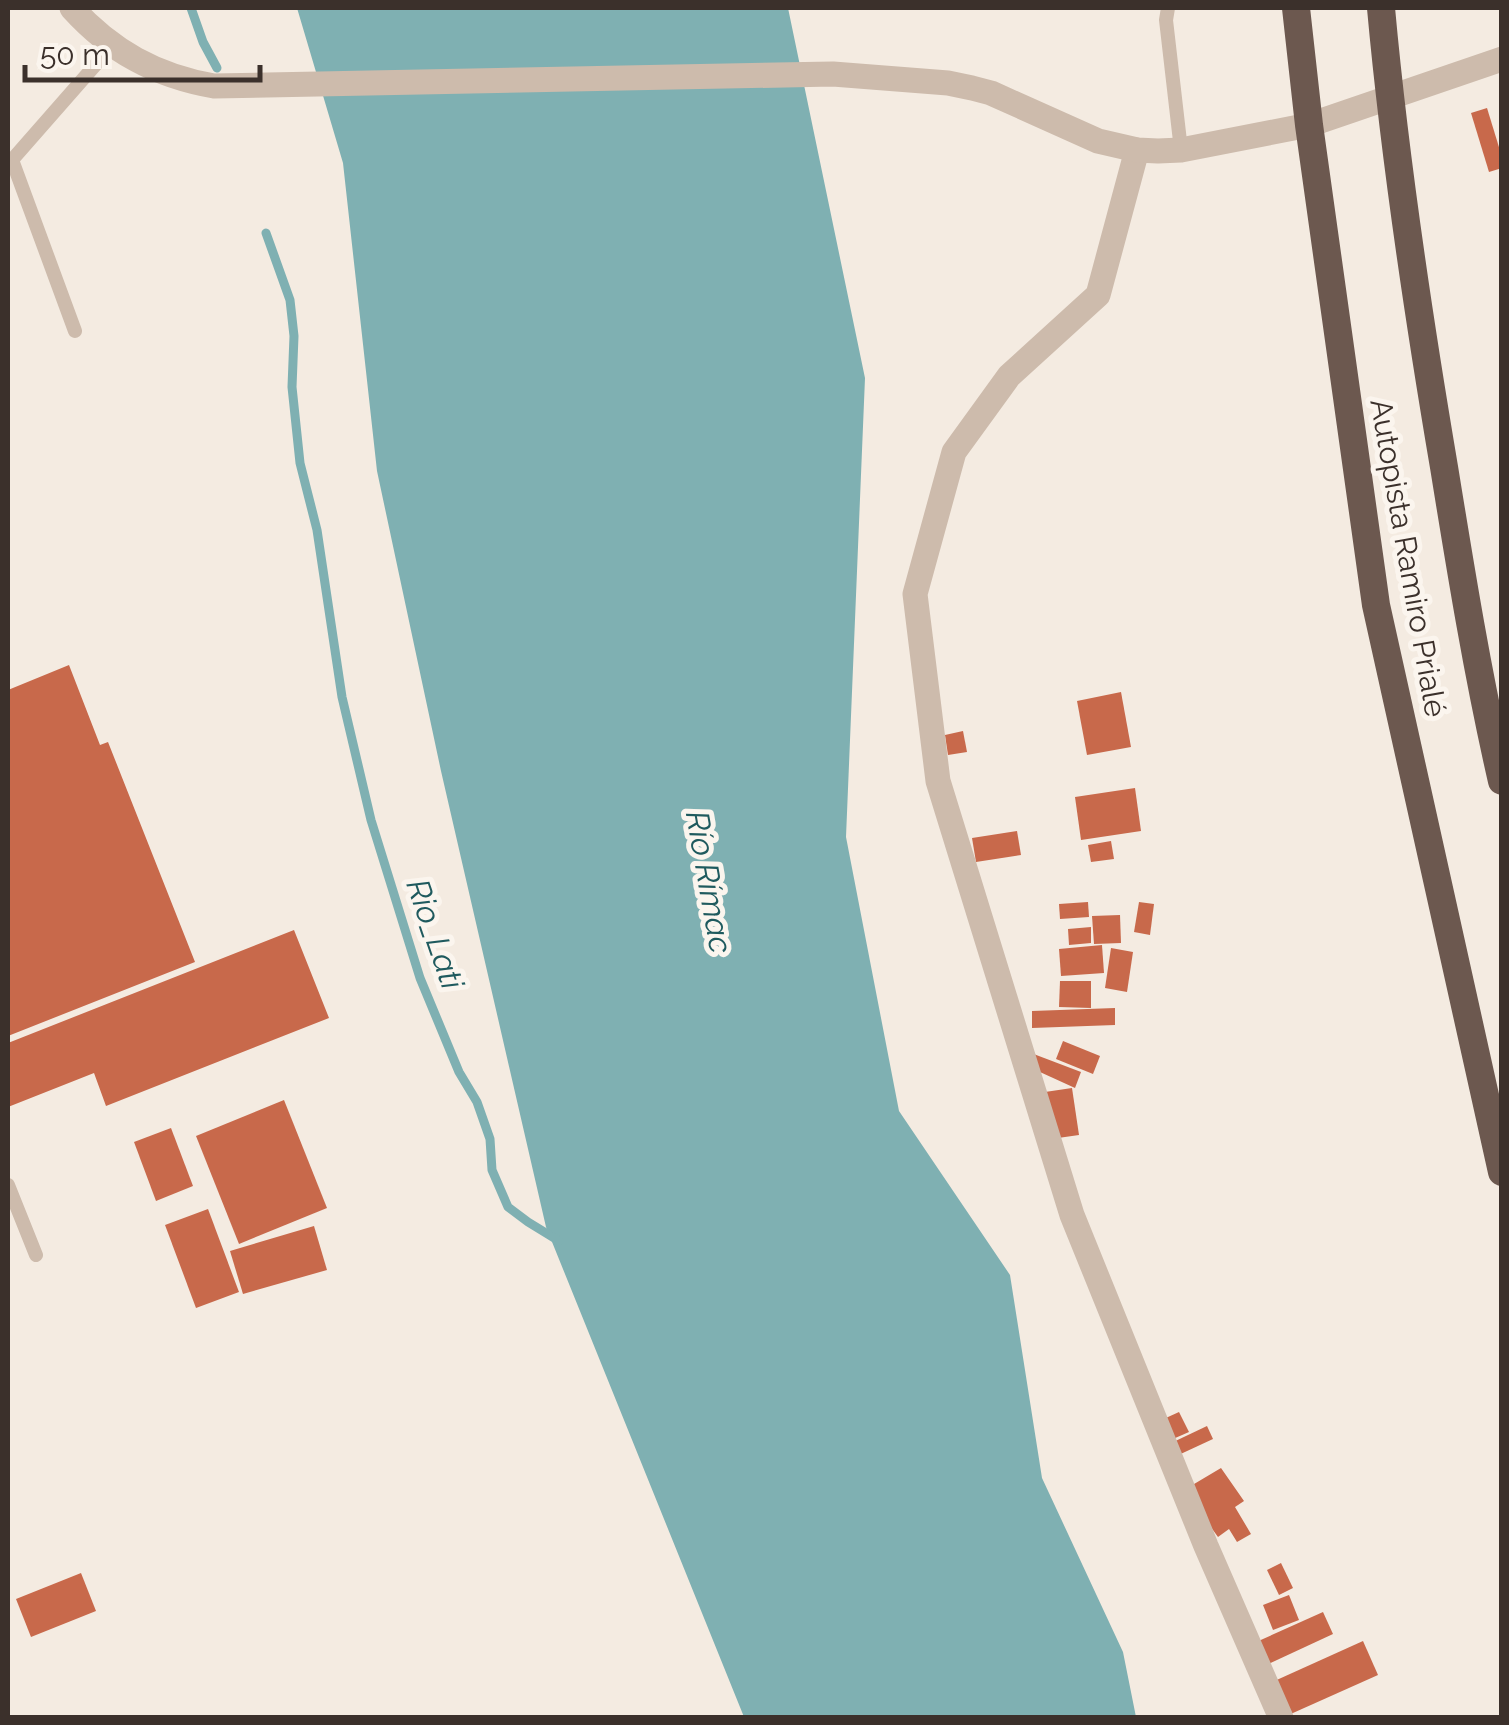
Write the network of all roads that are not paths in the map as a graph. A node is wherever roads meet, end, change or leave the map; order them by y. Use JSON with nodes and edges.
{"nodes":[{"id":1,"x":72,"y":8,"type":"edge"},
{"id":2,"x":1168,"y":8,"type":"edge"},
{"id":3,"x":1296,"y":8,"type":"edge"},
{"id":4,"x":1382,"y":8,"type":"edge"},
{"id":5,"x":112,"y":46,"type":"junction"},
{"id":6,"x":1502,"y":58,"type":"edge"},
{"id":7,"x":1390,"y":97,"type":"junction"},
{"id":8,"x":1309,"y":124,"type":"junction"},
{"id":9,"x":1138,"y":150,"type":"junction"},
{"id":10,"x":1181,"y":150,"type":"junction"},
{"id":11,"x":75,"y":331,"type":"dead end"},
{"id":12,"x":1502,"y":781,"type":"edge"},
{"id":13,"x":1502,"y":1172,"type":"edge"},
{"id":14,"x":8,"y":1185,"type":"edge"},
{"id":15,"x":36,"y":1255,"type":"dead end"},
{"id":16,"x":1281,"y":1718,"type":"edge"}],
"edges":[{"from":1,"to":5,"type":"street"},
{"from":2,"to":10,"type":"lane"},
{"from":3,"to":8,"type":"highway","name":"Autopista Ramiro Prialé"},
{"from":4,"to":7,"type":"highway","name":"Autopista Ramiro Prialé"},
{"from":5,"to":9,"type":"street"},
{"from":5,"to":11,"type":"lane"},
{"from":6,"to":7,"type":"street"},
{"from":7,"to":8,"type":"street"},
{"from":7,"to":12,"type":"highway","name":"Autopista Ramiro Prialé"},
{"from":8,"to":10,"type":"street"},
{"from":8,"to":13,"type":"highway","name":"Autopista Ramiro Prialé"},
{"from":9,"to":10,"type":"street"},
{"from":9,"to":16,"type":"street"},
{"from":14,"to":15,"type":"lane"}]}
